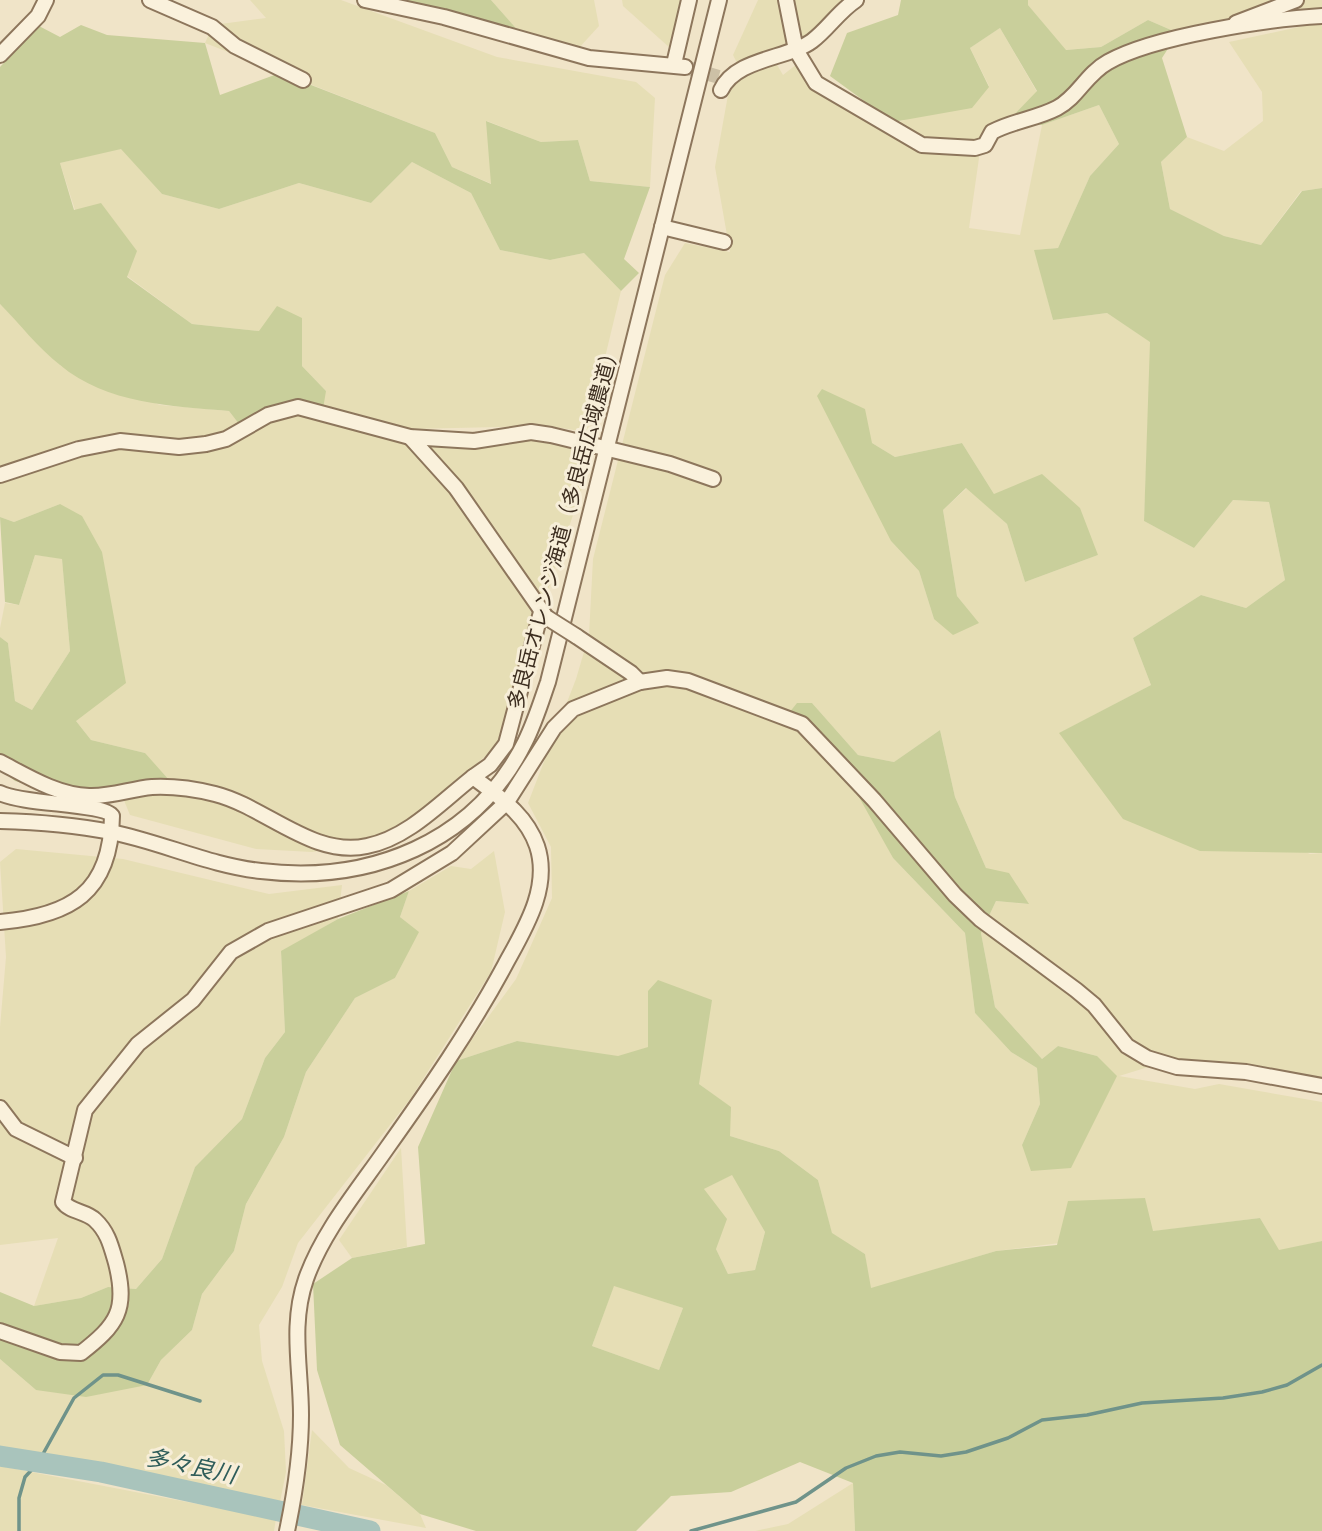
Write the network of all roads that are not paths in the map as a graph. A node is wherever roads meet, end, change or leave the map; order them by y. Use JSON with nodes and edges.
{"nodes":[{"id":1,"x":46,"y":0,"type":"edge"},
{"id":2,"x":150,"y":0,"type":"edge"},
{"id":3,"x":365,"y":0,"type":"edge"},
{"id":4,"x":690,"y":0,"type":"edge"},
{"id":5,"x":719,"y":0,"type":"edge"},
{"id":6,"x":786,"y":0,"type":"edge"},
{"id":7,"x":856,"y":0,"type":"edge"},
{"id":8,"x":1296,"y":0,"type":"edge"},
{"id":9,"x":1322,"y":16,"type":"edge"},
{"id":10,"x":1232,"y":29,"type":"junction"},
{"id":11,"x":796,"y":50,"type":"junction"},
{"id":12,"x":0,"y":55,"type":"edge"},
{"id":13,"x":303,"y":80,"type":"dead end"},
{"id":14,"x":722,"y":83,"type":"tunnel mouth"},
{"id":15,"x":662,"y":227,"type":"junction"},
{"id":16,"x":724,"y":242,"type":"dead end"},
{"id":17,"x":410,"y":437,"type":"junction"},
{"id":18,"x":606,"y":451,"type":"junction"},
{"id":19,"x":0,"y":475,"type":"edge"},
{"id":20,"x":713,"y":479,"type":"dead end"},
{"id":21,"x":544,"y":615,"type":"junction"},
{"id":22,"x":640,"y":682,"type":"junction"},
{"id":23,"x":0,"y":762,"type":"edge"},
{"id":24,"x":473,"y":777,"type":"junction"},
{"id":25,"x":491,"y":791,"type":"junction"},
{"id":26,"x":0,"y":793,"type":"edge"},
{"id":27,"x":507,"y":802,"type":"junction"},
{"id":28,"x":0,"y":821,"type":"edge"},
{"id":29,"x":112,"y":832,"type":"junction"},
{"id":30,"x":0,"y":922,"type":"edge"},
{"id":31,"x":1322,"y":1086,"type":"edge"},
{"id":32,"x":0,"y":1108,"type":"edge"},
{"id":33,"x":75,"y":1158,"type":"junction"},
{"id":34,"x":0,"y":1331,"type":"edge"},
{"id":35,"x":288,"y":1528,"type":"edge"}],
"edges":[{"from":1,"to":12,"type":"street"},
{"from":2,"to":13,"type":"street"},
{"from":3,"to":4,"type":"street"},
{"from":5,"to":15,"type":"street","name":"多良岳オレンジ海道（多良岳広域農道）"},
{"from":6,"to":11,"type":"street"},
{"from":7,"to":11,"type":"street"},
{"from":8,"to":10,"type":"street"},
{"from":9,"to":10,"type":"street"},
{"from":10,"to":11,"type":"street"},
{"from":11,"to":14,"type":"street"},
{"from":15,"to":16,"type":"street"},
{"from":15,"to":18,"type":"street","name":"多良岳オレンジ海道（多良岳広域農道）"},
{"from":17,"to":18,"type":"street"},
{"from":17,"to":19,"type":"street"},
{"from":17,"to":21,"type":"street"},
{"from":18,"to":20,"type":"street"},
{"from":18,"to":25,"type":"street","name":"多良岳オレンジ海道（多良岳広域農道）"},
{"from":21,"to":22,"type":"street","bridge":true},
{"from":21,"to":24,"type":"street"},
{"from":22,"to":27,"type":"street"},
{"from":22,"to":31,"type":"street"},
{"from":23,"to":24,"type":"street"},
{"from":24,"to":25,"type":"street"},
{"from":25,"to":27,"type":"street"},
{"from":25,"to":29,"type":"street","name":"多良岳オレンジ海道（多良岳広域農道）"},
{"from":26,"to":29,"type":"street"},
{"from":27,"to":33,"type":"street"},
{"from":27,"to":35,"type":"street"},
{"from":28,"to":29,"type":"street","name":"多良岳オレンジ海道（多良岳広域農道）"},
{"from":29,"to":30,"type":"street"},
{"from":32,"to":33,"type":"street"},
{"from":33,"to":34,"type":"street"}]}
